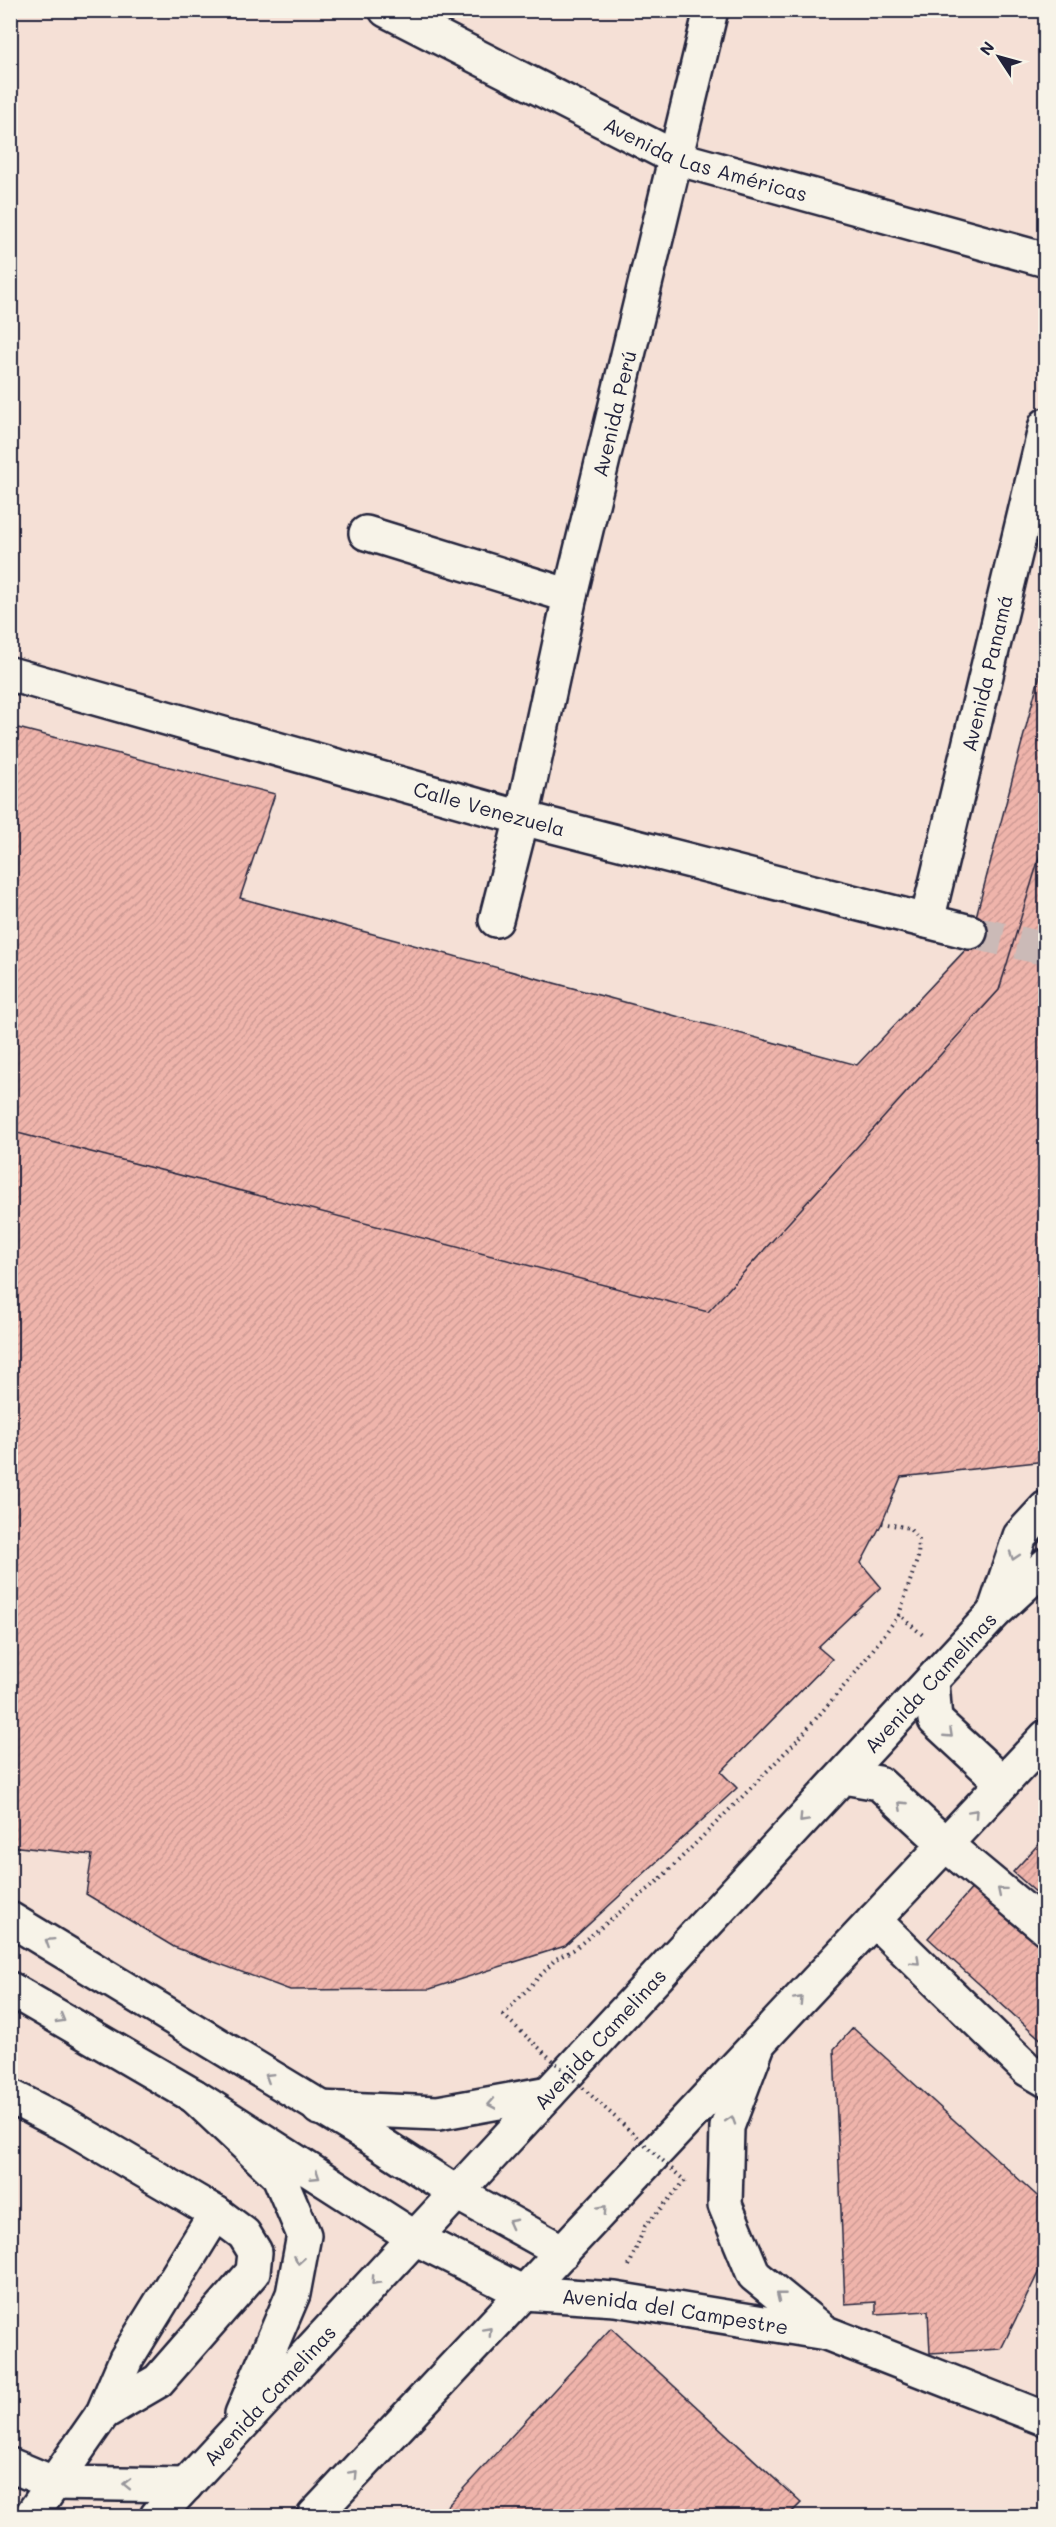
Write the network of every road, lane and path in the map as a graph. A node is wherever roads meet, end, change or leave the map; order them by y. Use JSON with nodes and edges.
{"nodes":[{"id":1,"x":386,"y":10,"type":"edge"},
{"id":2,"x":711,"y":10,"type":"edge"},
{"id":3,"x":676,"y":158,"type":"junction"},
{"id":4,"x":1046,"y":260,"type":"edge"},
{"id":5,"x":1046,"y":425,"type":"edge"},
{"id":6,"x":366,"y":533,"type":"dead end"},
{"id":7,"x":570,"y":596,"type":"junction"},
{"id":8,"x":10,"y":674,"type":"edge"},
{"id":9,"x":522,"y":818,"type":"junction"},
{"id":10,"x":496,"y":920,"type":"dead end"},
{"id":11,"x":927,"y":921,"type":"junction"},
{"id":12,"x":970,"y":932,"type":"tunnel mouth"},
{"id":13,"x":1046,"y":1508,"type":"edge"},
{"id":14,"x":882,"y":1523,"type":"dead end"},
{"id":15,"x":1046,"y":1565,"type":"edge"},
{"id":16,"x":994,"y":1613,"type":"junction"},
{"id":17,"x":899,"y":1615,"type":"junction"},
{"id":18,"x":942,"y":1671,"type":"junction"},
{"id":19,"x":1046,"y":1737,"type":"edge"},
{"id":20,"x":843,"y":1776,"type":"junction"},
{"id":21,"x":1002,"y":1782,"type":"junction"},
{"id":22,"x":945,"y":1844,"type":"junction"},
{"id":23,"x":10,"y":1918,"type":"edge"},
{"id":24,"x":874,"y":1920,"type":"junction"},
{"id":25,"x":1046,"y":1928,"type":"edge"},
{"id":26,"x":12,"y":1993,"type":"edge"},
{"id":27,"x":759,"y":2042,"type":"junction"},
{"id":28,"x":1046,"y":2080,"type":"edge"},
{"id":29,"x":549,"y":2093,"type":"junction"},
{"id":30,"x":10,"y":2096,"type":"edge"},
{"id":31,"x":195,"y":2096,"type":"junction"},
{"id":32,"x":319,"y":2108,"type":"junction"},
{"id":33,"x":457,"y":2193,"type":"junction"},
{"id":34,"x":216,"y":2213,"type":"junction"},
{"id":35,"x":645,"y":2226,"type":"dead end"},
{"id":36,"x":415,"y":2238,"type":"junction"},
{"id":37,"x":563,"y":2252,"type":"junction"},
{"id":38,"x":524,"y":2293,"type":"junction"},
{"id":39,"x":825,"y":2333,"type":"junction"},
{"id":40,"x":103,"y":2413,"type":"junction"},
{"id":41,"x":1046,"y":2418,"type":"edge"},
{"id":42,"x":233,"y":2435,"type":"junction"},
{"id":43,"x":10,"y":2465,"type":"edge"},
{"id":44,"x":53,"y":2484,"type":"junction"},
{"id":45,"x":186,"y":2485,"type":"junction"},
{"id":46,"x":10,"y":2512,"type":"edge"},
{"id":47,"x":316,"y":2516,"type":"edge"},
{"id":48,"x":13,"y":2517,"type":"edge"},
{"id":49,"x":31,"y":2517,"type":"edge"},
{"id":50,"x":157,"y":2517,"type":"edge"}],
"edges":[{"from":1,"to":3,"type":"main road","name":"Avenida Las Américas"},
{"from":2,"to":3,"type":"main road","name":"Avenida Perú"},
{"from":3,"to":4,"type":"main road","name":"Avenida Las Américas"},
{"from":3,"to":7,"type":"main road","name":"Avenida Perú"},
{"from":5,"to":11,"type":"main road","name":"Avenida Panamá"},
{"from":6,"to":7,"type":"main road"},
{"from":7,"to":9,"type":"main road","name":"Avenida Perú"},
{"from":8,"to":9,"type":"main road","name":"Calle Venezuela"},
{"from":9,"to":10,"type":"main road","name":"Avenida Perú"},
{"from":9,"to":11,"type":"main road","name":"Calle Venezuela"},
{"from":11,"to":12,"type":"main road","name":"Calle Venezuela"},
{"from":13,"to":16,"type":"main road","one_way":true},
{"from":14,"to":17,"type":"path"},
{"from":15,"to":16,"type":"main road","name":"Avenida Camelinas"},
{"from":16,"to":18,"type":"main road","name":"Avenida Camelinas"},
{"from":17,"to":18,"type":"path"},
{"from":17,"to":35,"type":"path","bridge":true},
{"from":18,"to":20,"type":"main road","name":"Avenida Camelinas"},
{"from":18,"to":21,"type":"main road","one_way":true},
{"from":19,"to":21,"type":"main road"},
{"from":22,"to":20,"type":"main road","one_way":true},
{"from":20,"to":29,"type":"main road","name":"Avenida Camelinas","one_way":true},
{"from":22,"to":21,"type":"main road","one_way":true},
{"from":22,"to":24,"type":"main road"},
{"from":25,"to":22,"type":"main road","one_way":true},
{"from":32,"to":23,"type":"main road","one_way":true},
{"from":27,"to":24,"type":"main road","one_way":true},
{"from":24,"to":28,"type":"main road","one_way":true},
{"from":26,"to":31,"type":"main road","one_way":true},
{"from":37,"to":27,"type":"main road","one_way":true},
{"from":39,"to":27,"type":"main road","name":"Avenida del Campestre","one_way":true},
{"from":29,"to":32,"type":"main road","one_way":true},
{"from":29,"to":33,"type":"main road","name":"Avenida Camelinas"},
{"from":30,"to":34,"type":"main road"},
{"from":31,"to":36,"type":"main road","one_way":true},
{"from":31,"to":42,"type":"main road","one_way":true},
{"from":32,"to":33,"type":"main road"},
{"from":33,"to":36,"type":"main road","name":"Avenida Camelinas"},
{"from":37,"to":33,"type":"main road","one_way":true},
{"from":34,"to":40,"type":"main road"},
{"from":34,"to":40,"type":"main road"},
{"from":36,"to":38,"type":"main road"},
{"from":36,"to":42,"type":"main road","name":"Avenida Camelinas","one_way":true},
{"from":37,"to":38,"type":"main road"},
{"from":38,"to":39,"type":"main road","name":"Avenida del Campestre"},
{"from":47,"to":38,"type":"main road","one_way":true},
{"from":39,"to":41,"type":"main road","name":"Avenida del Campestre"},
{"from":40,"to":44,"type":"main road"},
{"from":42,"to":45,"type":"main road","name":"Avenida Camelinas"},
{"from":43,"to":44,"type":"main road"},
{"from":45,"to":44,"type":"main road","one_way":true},
{"from":44,"to":49,"type":"main road"},
{"from":45,"to":50,"type":"main road","name":"Avenida Camelinas"},
{"from":46,"to":48,"type":"main road"}]}
